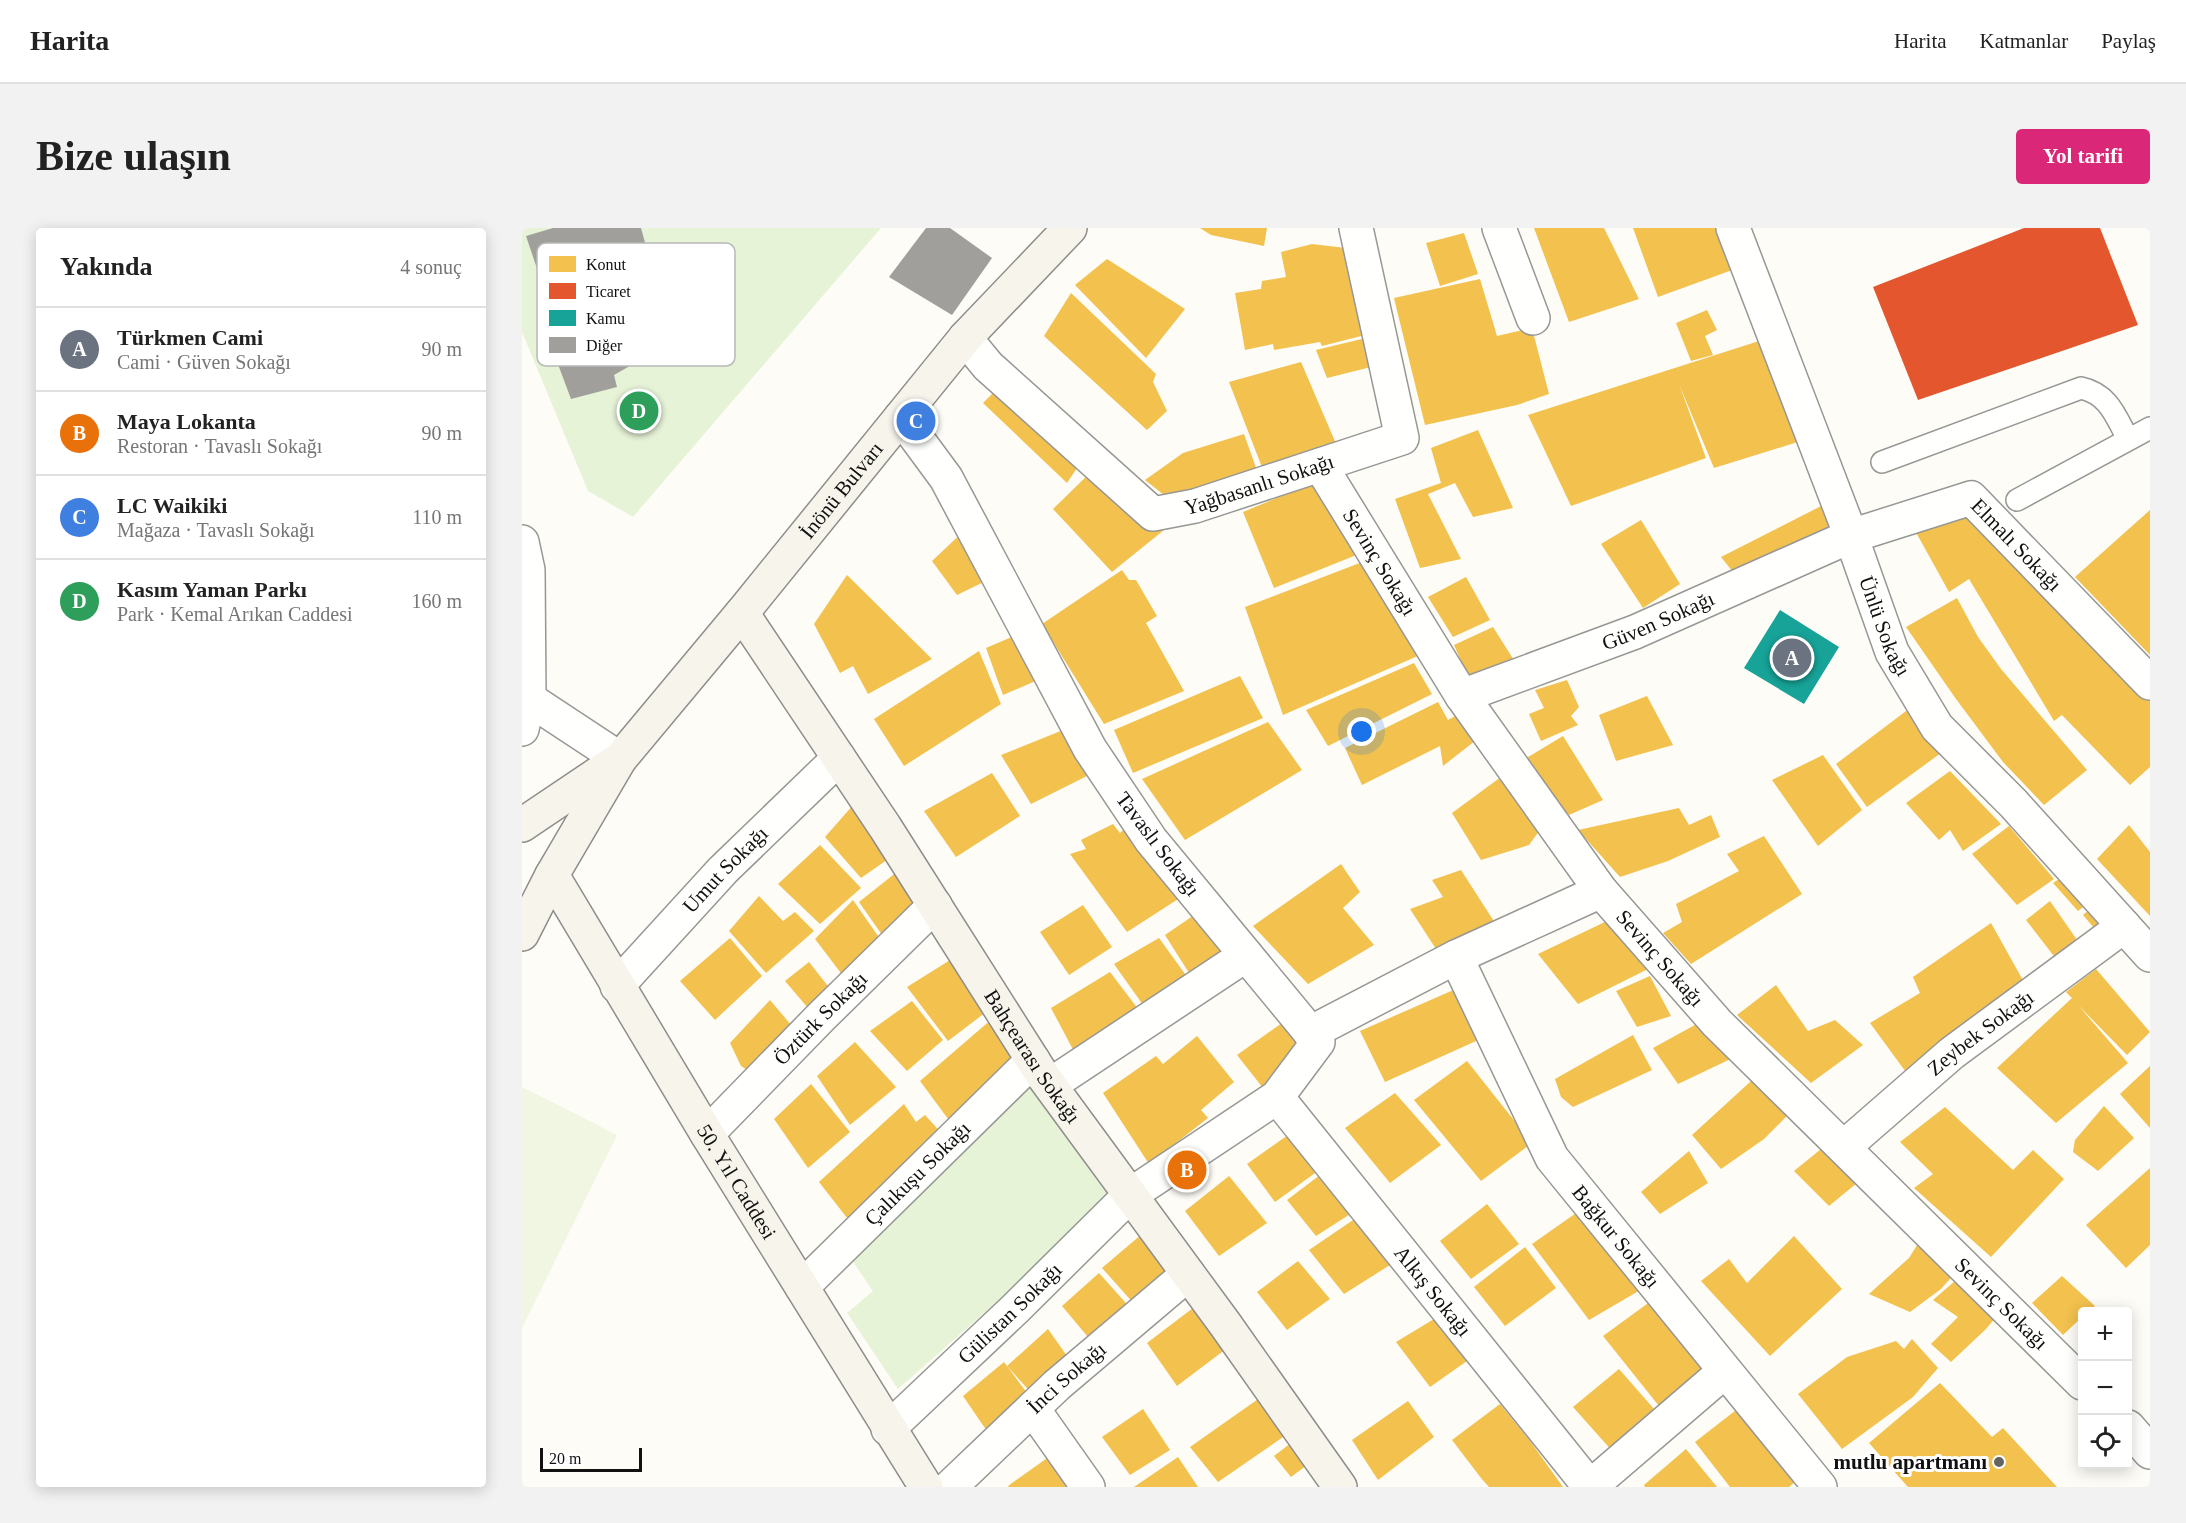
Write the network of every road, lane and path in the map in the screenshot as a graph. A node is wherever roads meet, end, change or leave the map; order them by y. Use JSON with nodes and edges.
{"nodes":[{"id":1,"x":1070,"y":228,"type":"edge"},
{"id":2,"x":1356,"y":228,"type":"edge"},
{"id":3,"x":1499,"y":228,"type":"edge"},
{"id":4,"x":1734,"y":228,"type":"edge"},
{"id":5,"x":1533,"y":318,"type":"dead end"},
{"id":6,"x":964,"y":338,"type":"junction"},
{"id":7,"x":901,"y":417,"type":"junction"},
{"id":8,"x":2150,"y":428,"type":"edge"},
{"id":9,"x":2128,"y":439,"type":"junction"},
{"id":10,"x":1882,"y":462,"type":"dead end"},
{"id":11,"x":1320,"y":465,"type":"junction"},
{"id":12,"x":2017,"y":500,"type":"dead end"},
{"id":13,"x":1851,"y":536,"type":"junction"},
{"id":14,"x":522,"y":542,"type":"edge"},
{"id":15,"x":742,"y":613,"type":"junction"},
{"id":16,"x":2150,"y":683,"type":"edge"},
{"id":17,"x":1462,"y":696,"type":"junction"},
{"id":18,"x":526,"y":714,"type":"edge"},
{"id":19,"x":839,"y":758,"type":"junction"},
{"id":20,"x":620,"y":759,"type":"junction"},
{"id":21,"x":522,"y":825,"type":"edge"},
{"id":22,"x":552,"y":875,"type":"junction"},
{"id":23,"x":1601,"y":891,"type":"junction"},
{"id":24,"x":935,"y":905,"type":"junction"},
{"id":25,"x":2124,"y":926,"type":"junction"},
{"id":26,"x":522,"y":934,"type":"edge"},
{"id":27,"x":1246,"y":955,"type":"junction"},
{"id":28,"x":2150,"y":955,"type":"edge"},
{"id":29,"x":1456,"y":957,"type":"junction"},
{"id":30,"x":617,"y":986,"type":"junction"},
{"id":31,"x":1310,"y":1033,"type":"junction"},
{"id":32,"x":1041,"y":1072,"type":"junction"},
{"id":33,"x":1277,"y":1096,"type":"junction"},
{"id":34,"x":706,"y":1134,"type":"junction"},
{"id":35,"x":1844,"y":1147,"type":"junction"},
{"id":36,"x":1130,"y":1195,"type":"junction"},
{"id":37,"x":1188,"y":1274,"type":"junction"},
{"id":38,"x":802,"y":1287,"type":"junction"},
{"id":39,"x":1725,"y":1371,"type":"junction"},
{"id":40,"x":2078,"y":1379,"type":"edge"},
{"id":41,"x":1033,"y":1409,"type":"junction"},
{"id":42,"x":888,"y":1429,"type":"junction"},
{"id":43,"x":2132,"y":1432,"type":"edge"},
{"id":44,"x":2150,"y":1452,"type":"edge"},
{"id":45,"x":926,"y":1487,"type":"edge"},
{"id":46,"x":950,"y":1487,"type":"edge"},
{"id":47,"x":1088,"y":1487,"type":"edge"},
{"id":48,"x":1341,"y":1487,"type":"edge"},
{"id":49,"x":1590,"y":1487,"type":"edge"},
{"id":50,"x":1820,"y":1487,"type":"edge"}],
"edges":[{"from":1,"to":6,"type":"street","name":"İnönü Bulvarı"},
{"from":2,"to":11,"type":"street","name":"Yağbasanlı Sokağı"},
{"from":3,"to":5,"type":"street"},
{"from":4,"to":13,"type":"street","name":"Ünlü Sokağı"},
{"from":6,"to":7,"type":"street","name":"İnönü Bulvarı"},
{"from":6,"to":11,"type":"street","name":"Yağbasanlı Sokağı"},
{"from":7,"to":15,"type":"street","name":"İnönü Bulvarı"},
{"from":7,"to":27,"type":"street","name":"Tavaslı Sokağı"},
{"from":8,"to":9,"type":"lane"},
{"from":9,"to":10,"type":"lane"},
{"from":9,"to":12,"type":"lane"},
{"from":11,"to":17,"type":"street","name":"Sevinç Sokağı"},
{"from":13,"to":16,"type":"street","name":"Elmalı Sokağı"},
{"from":13,"to":17,"type":"street","name":"Güven Sokağı"},
{"from":13,"to":25,"type":"street","name":"Ünlü Sokağı"},
{"from":14,"to":18,"type":"street"},
{"from":15,"to":19,"type":"street","name":"Bahçearası Sokağı"},
{"from":15,"to":20,"type":"street","name":"İnönü Bulvarı"},
{"from":17,"to":23,"type":"street","name":"Sevinç Sokağı"},
{"from":18,"to":20,"type":"street"},
{"from":19,"to":24,"type":"street","name":"Bahçearası Sokağı"},
{"from":19,"to":30,"type":"street","name":"Umut Sokağı"},
{"from":20,"to":21,"type":"street","name":"İnönü Bulvarı"},
{"from":20,"to":22,"type":"street","name":"İnönü Bulvarı"},
{"from":22,"to":26,"type":"street","name":"İnönü Bulvarı"},
{"from":22,"to":30,"type":"street","name":"50. Yıl Caddesi"},
{"from":23,"to":29,"type":"street"},
{"from":23,"to":35,"type":"street","name":"Sevinç Sokağı"},
{"from":24,"to":32,"type":"street","name":"Bahçearası Sokağı"},
{"from":24,"to":34,"type":"street","name":"Öztürk Sokağı"},
{"from":25,"to":28,"type":"street","name":"Ünlü Sokağı"},
{"from":25,"to":35,"type":"street","name":"Zeybek Sokağı"},
{"from":27,"to":31,"type":"street","name":"Tavaslı Sokağı"},
{"from":27,"to":32,"type":"street","name":"Çalıkuşu Sokağı"},
{"from":29,"to":31,"type":"street"},
{"from":29,"to":39,"type":"street","name":"Bağkur Sokağı"},
{"from":30,"to":34,"type":"street","name":"50. Yıl Caddesi"},
{"from":31,"to":33,"type":"street"},
{"from":32,"to":36,"type":"street","name":"Bahçearası Sokağı"},
{"from":32,"to":38,"type":"street","name":"Çalıkuşu Sokağı"},
{"from":33,"to":36,"type":"street"},
{"from":33,"to":49,"type":"street","name":"Alkış Sokağı"},
{"from":34,"to":38,"type":"street","name":"50. Yıl Caddesi"},
{"from":35,"to":40,"type":"street","name":"Sevinç Sokağı"},
{"from":36,"to":37,"type":"street","name":"Bahçearası Sokağı"},
{"from":36,"to":42,"type":"street","name":"Gülistan Sokağı"},
{"from":37,"to":41,"type":"street","name":"İnci Sokağı"},
{"from":37,"to":48,"type":"street","name":"Bahçearası Sokağı"},
{"from":38,"to":42,"type":"street","name":"50. Yıl Caddesi"},
{"from":39,"to":49,"type":"street"},
{"from":39,"to":50,"type":"street","name":"Bağkur Sokağı"},
{"from":41,"to":46,"type":"street","name":"İnci Sokağı"},
{"from":41,"to":47,"type":"street"},
{"from":42,"to":45,"type":"street","name":"50. Yıl Caddesi"},
{"from":43,"to":44,"type":"street"}]}
